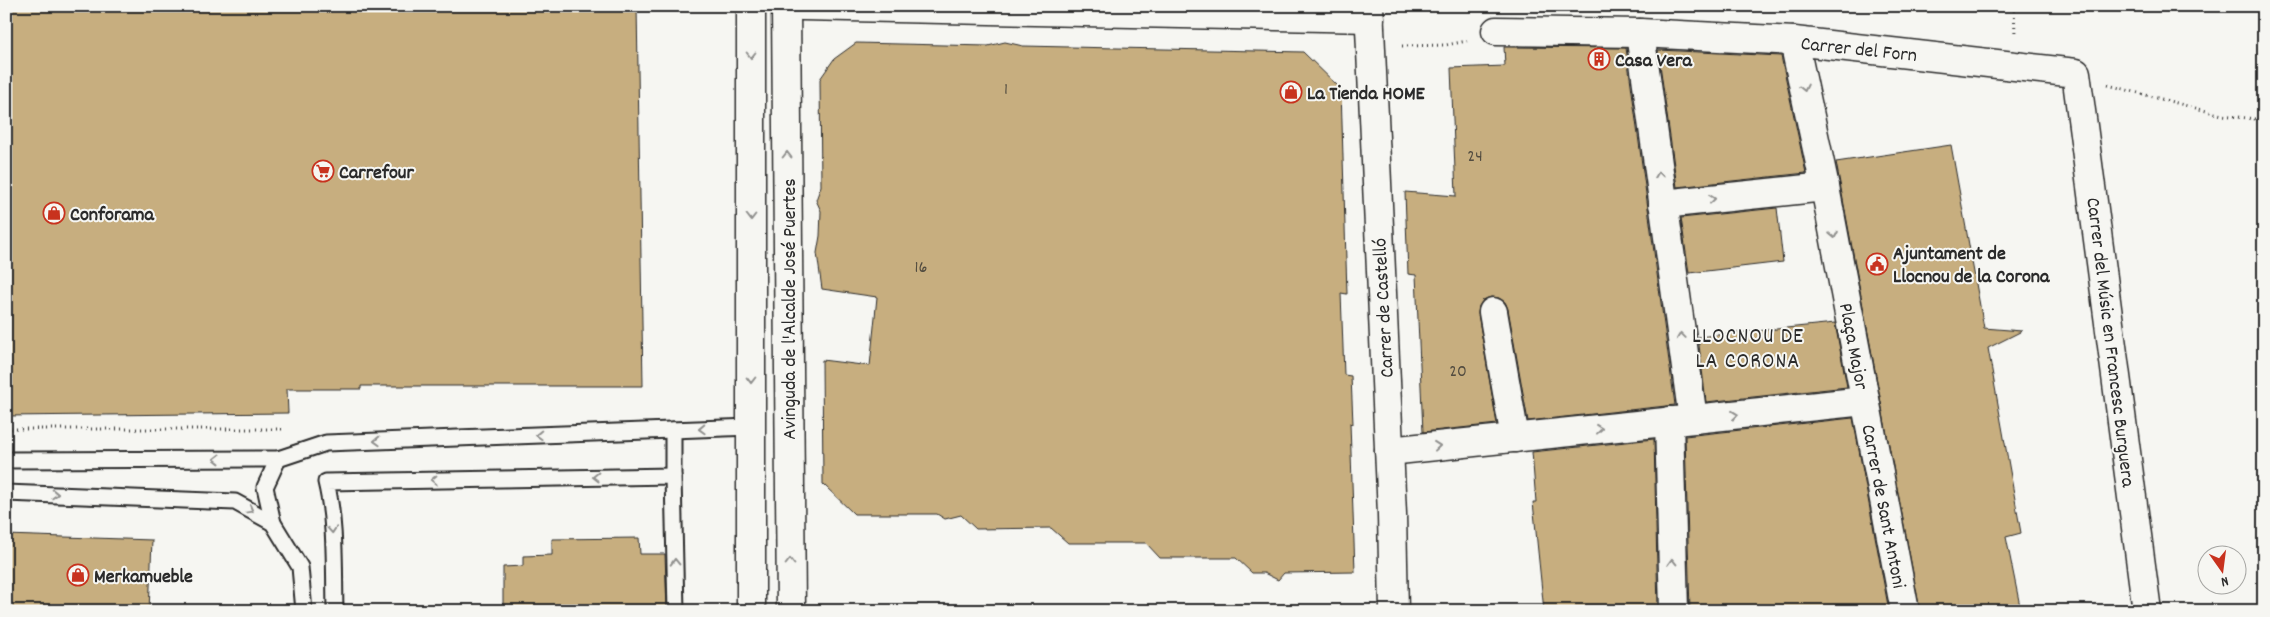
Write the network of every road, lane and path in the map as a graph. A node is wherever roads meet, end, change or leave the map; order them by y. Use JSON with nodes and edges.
{"nodes":[{"id":1,"x":751,"y":6,"type":"edge"},
{"id":2,"x":786,"y":6,"type":"edge"},
{"id":3,"x":802,"y":6,"type":"edge"},
{"id":4,"x":1369,"y":12,"type":"edge"},
{"id":5,"x":1496,"y":31,"type":"joint"},
{"id":6,"x":1640,"y":33,"type":"junction"},
{"id":7,"x":1794,"y":41,"type":"junction"},
{"id":8,"x":1371,"y":47,"type":"junction"},
{"id":9,"x":2076,"y":74,"type":"junction"},
{"id":10,"x":2264,"y":120,"type":"edge"},
{"id":11,"x":1824,"y":187,"type":"junction"},
{"id":12,"x":1663,"y":204,"type":"junction"},
{"id":13,"x":1493,"y":312,"type":"dead end"},
{"id":14,"x":1865,"y":401,"type":"junction"},
{"id":15,"x":1681,"y":420,"type":"junction"},
{"id":16,"x":750,"y":427,"type":"junction"},
{"id":17,"x":6,"y":429,"type":"edge"},
{"id":18,"x":284,"y":429,"type":"dead end"},
{"id":19,"x":673,"y":430,"type":"junction"},
{"id":20,"x":1515,"y":438,"type":"junction"},
{"id":21,"x":1389,"y":451,"type":"junction"},
{"id":22,"x":278,"y":459,"type":"junction"},
{"id":23,"x":6,"y":460,"type":"edge"},
{"id":24,"x":673,"y":476,"type":"junction"},
{"id":25,"x":6,"y":492,"type":"edge"},
{"id":26,"x":273,"y":523,"type":"junction"},
{"id":27,"x":304,"y":611,"type":"edge"},
{"id":28,"x":335,"y":611,"type":"edge"},
{"id":29,"x":676,"y":611,"type":"edge"},
{"id":30,"x":750,"y":611,"type":"edge"},
{"id":31,"x":791,"y":611,"type":"edge"},
{"id":32,"x":1394,"y":611,"type":"edge"},
{"id":33,"x":1674,"y":611,"type":"edge"},
{"id":34,"x":1905,"y":611,"type":"edge"},
{"id":35,"x":2147,"y":611,"type":"edge"}],
"edges":[{"from":1,"to":16,"type":"street","name":"Avinguda de l'Alcalde José Puertes","one_way":true},
{"from":31,"to":2,"type":"street","name":"Avinguda de l'Alcalde José Puertes","one_way":true},
{"from":3,"to":4,"type":"street"},
{"from":4,"to":8,"type":"street","name":"Carrer de Castelló"},
{"from":5,"to":6,"type":"street","name":"Carrer del Forn"},
{"from":5,"to":8,"type":"path"},
{"from":6,"to":7,"type":"street","name":"Carrer del Forn"},
{"from":12,"to":6,"type":"street","one_way":true},
{"from":7,"to":9,"type":"street","name":"Carrer del Forn"},
{"from":7,"to":11,"type":"street","name":"Plaça Major","one_way":true},
{"from":8,"to":21,"type":"street","name":"Carrer de Castelló"},
{"from":9,"to":10,"type":"path"},
{"from":9,"to":35,"type":"street","name":"Carrer del Músic en Francesc Burguera"},
{"from":12,"to":11,"type":"street","one_way":true},
{"from":11,"to":14,"type":"street","name":"Plaça Major","one_way":true},
{"from":15,"to":12,"type":"street","one_way":true},
{"from":13,"to":20,"type":"street"},
{"from":15,"to":14,"type":"street","name":"Plaça Major","one_way":true},
{"from":14,"to":34,"type":"street","name":"Carrer de Sant Antoni"},
{"from":20,"to":15,"type":"street","name":"Plaça Major","one_way":true},
{"from":33,"to":15,"type":"street","one_way":true},
{"from":16,"to":19,"type":"lane","one_way":true},
{"from":16,"to":30,"type":"street","name":"Avinguda de l'Alcalde José Puertes"},
{"from":17,"to":18,"type":"path"},
{"from":19,"to":22,"type":"lane","one_way":true},
{"from":19,"to":24,"type":"lane"},
{"from":21,"to":20,"type":"street","name":"Plaça Major","one_way":true},
{"from":21,"to":32,"type":"street","name":"Carrer de Castelló"},
{"from":22,"to":23,"type":"lane","one_way":true},
{"from":22,"to":26,"type":"lane"},
{"from":24,"to":28,"type":"lane","one_way":true},
{"from":29,"to":24,"type":"lane","one_way":true},
{"from":25,"to":26,"type":"lane","one_way":true},
{"from":26,"to":27,"type":"lane"}]}
